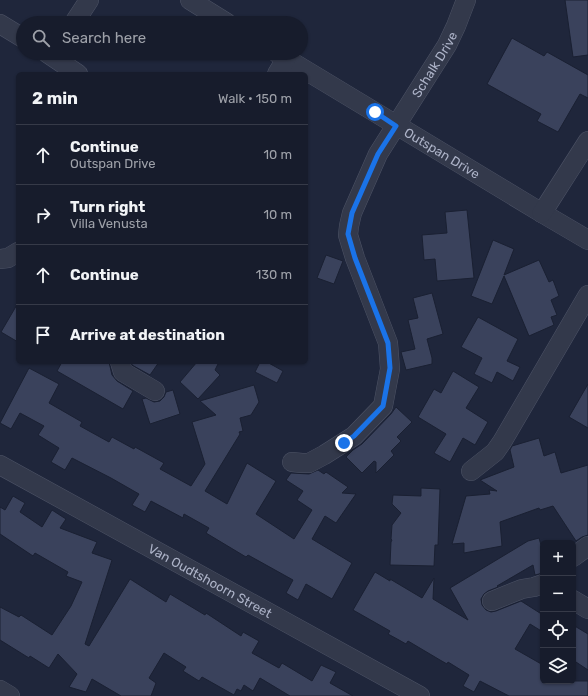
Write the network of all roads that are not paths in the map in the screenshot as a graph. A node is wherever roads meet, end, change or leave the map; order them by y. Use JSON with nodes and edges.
{"nodes":[{"id":1,"x":89,"y":0,"type":"edge"},
{"id":2,"x":190,"y":0,"type":"edge"},
{"id":3,"x":466,"y":0,"type":"edge"},
{"id":4,"x":79,"y":16,"type":"edge"},
{"id":5,"x":216,"y":16,"type":"edge"},
{"id":6,"x":0,"y":24,"type":"edge"},
{"id":7,"x":16,"y":34,"type":"edge"},
{"id":8,"x":60,"y":60,"type":"edge"},
{"id":9,"x":280,"y":62,"type":"edge"},
{"id":10,"x":75,"y":72,"type":"edge"},
{"id":11,"x":298,"y":72,"type":"edge"},
{"id":12,"x":308,"y":77,"type":"edge"},
{"id":13,"x":396,"y":126,"type":"junction"},
{"id":14,"x":588,"y":141,"type":"edge"},
{"id":15,"x":542,"y":213,"type":"junction"},
{"id":16,"x":588,"y":240,"type":"edge"},
{"id":17,"x":16,"y":253,"type":"edge"},
{"id":18,"x":0,"y":258,"type":"edge"},
{"id":19,"x":588,"y":295,"type":"edge"},
{"id":20,"x":121,"y":364,"type":"edge"},
{"id":21,"x":155,"y":391,"type":"dead end"},
{"id":22,"x":292,"y":462,"type":"dead end"},
{"id":23,"x":0,"y":466,"type":"edge"},
{"id":24,"x":471,"y":471,"type":"dead end"},
{"id":25,"x":588,"y":546,"type":"edge"},
{"id":26,"x":576,"y":555,"type":"edge"},
{"id":27,"x":540,"y":585,"type":"edge"},
{"id":28,"x":492,"y":601,"type":"dead end"},
{"id":29,"x":576,"y":602,"type":"edge"},
{"id":30,"x":588,"y":609,"type":"edge"},
{"id":31,"x":0,"y":690,"type":"edge"},
{"id":32,"x":10,"y":696,"type":"edge"},
{"id":33,"x":420,"y":696,"type":"edge"}],
"edges":[{"from":1,"to":4,"type":"street"},
{"from":2,"to":5,"type":"street"},
{"from":3,"to":13,"type":"street","name":"Schalk Drive"},
{"from":6,"to":7,"type":"street"},
{"from":8,"to":10,"type":"street"},
{"from":9,"to":11,"type":"street","name":"Outspan Drive"},
{"from":12,"to":13,"type":"street","name":"Outspan Drive"},
{"from":13,"to":15,"type":"street","name":"Outspan Drive"},
{"from":13,"to":22,"type":"street","name":"Schalk Drive"},
{"from":14,"to":15,"type":"street"},
{"from":15,"to":16,"type":"street","name":"Outspan Drive"},
{"from":17,"to":18,"type":"street"},
{"from":19,"to":24,"type":"street"},
{"from":20,"to":21,"type":"street"},
{"from":23,"to":33,"type":"street","name":"Van Oudtshoorn Street"},
{"from":25,"to":26,"type":"street"},
{"from":27,"to":28,"type":"street"},
{"from":29,"to":30,"type":"street"},
{"from":31,"to":32,"type":"street"}]}
